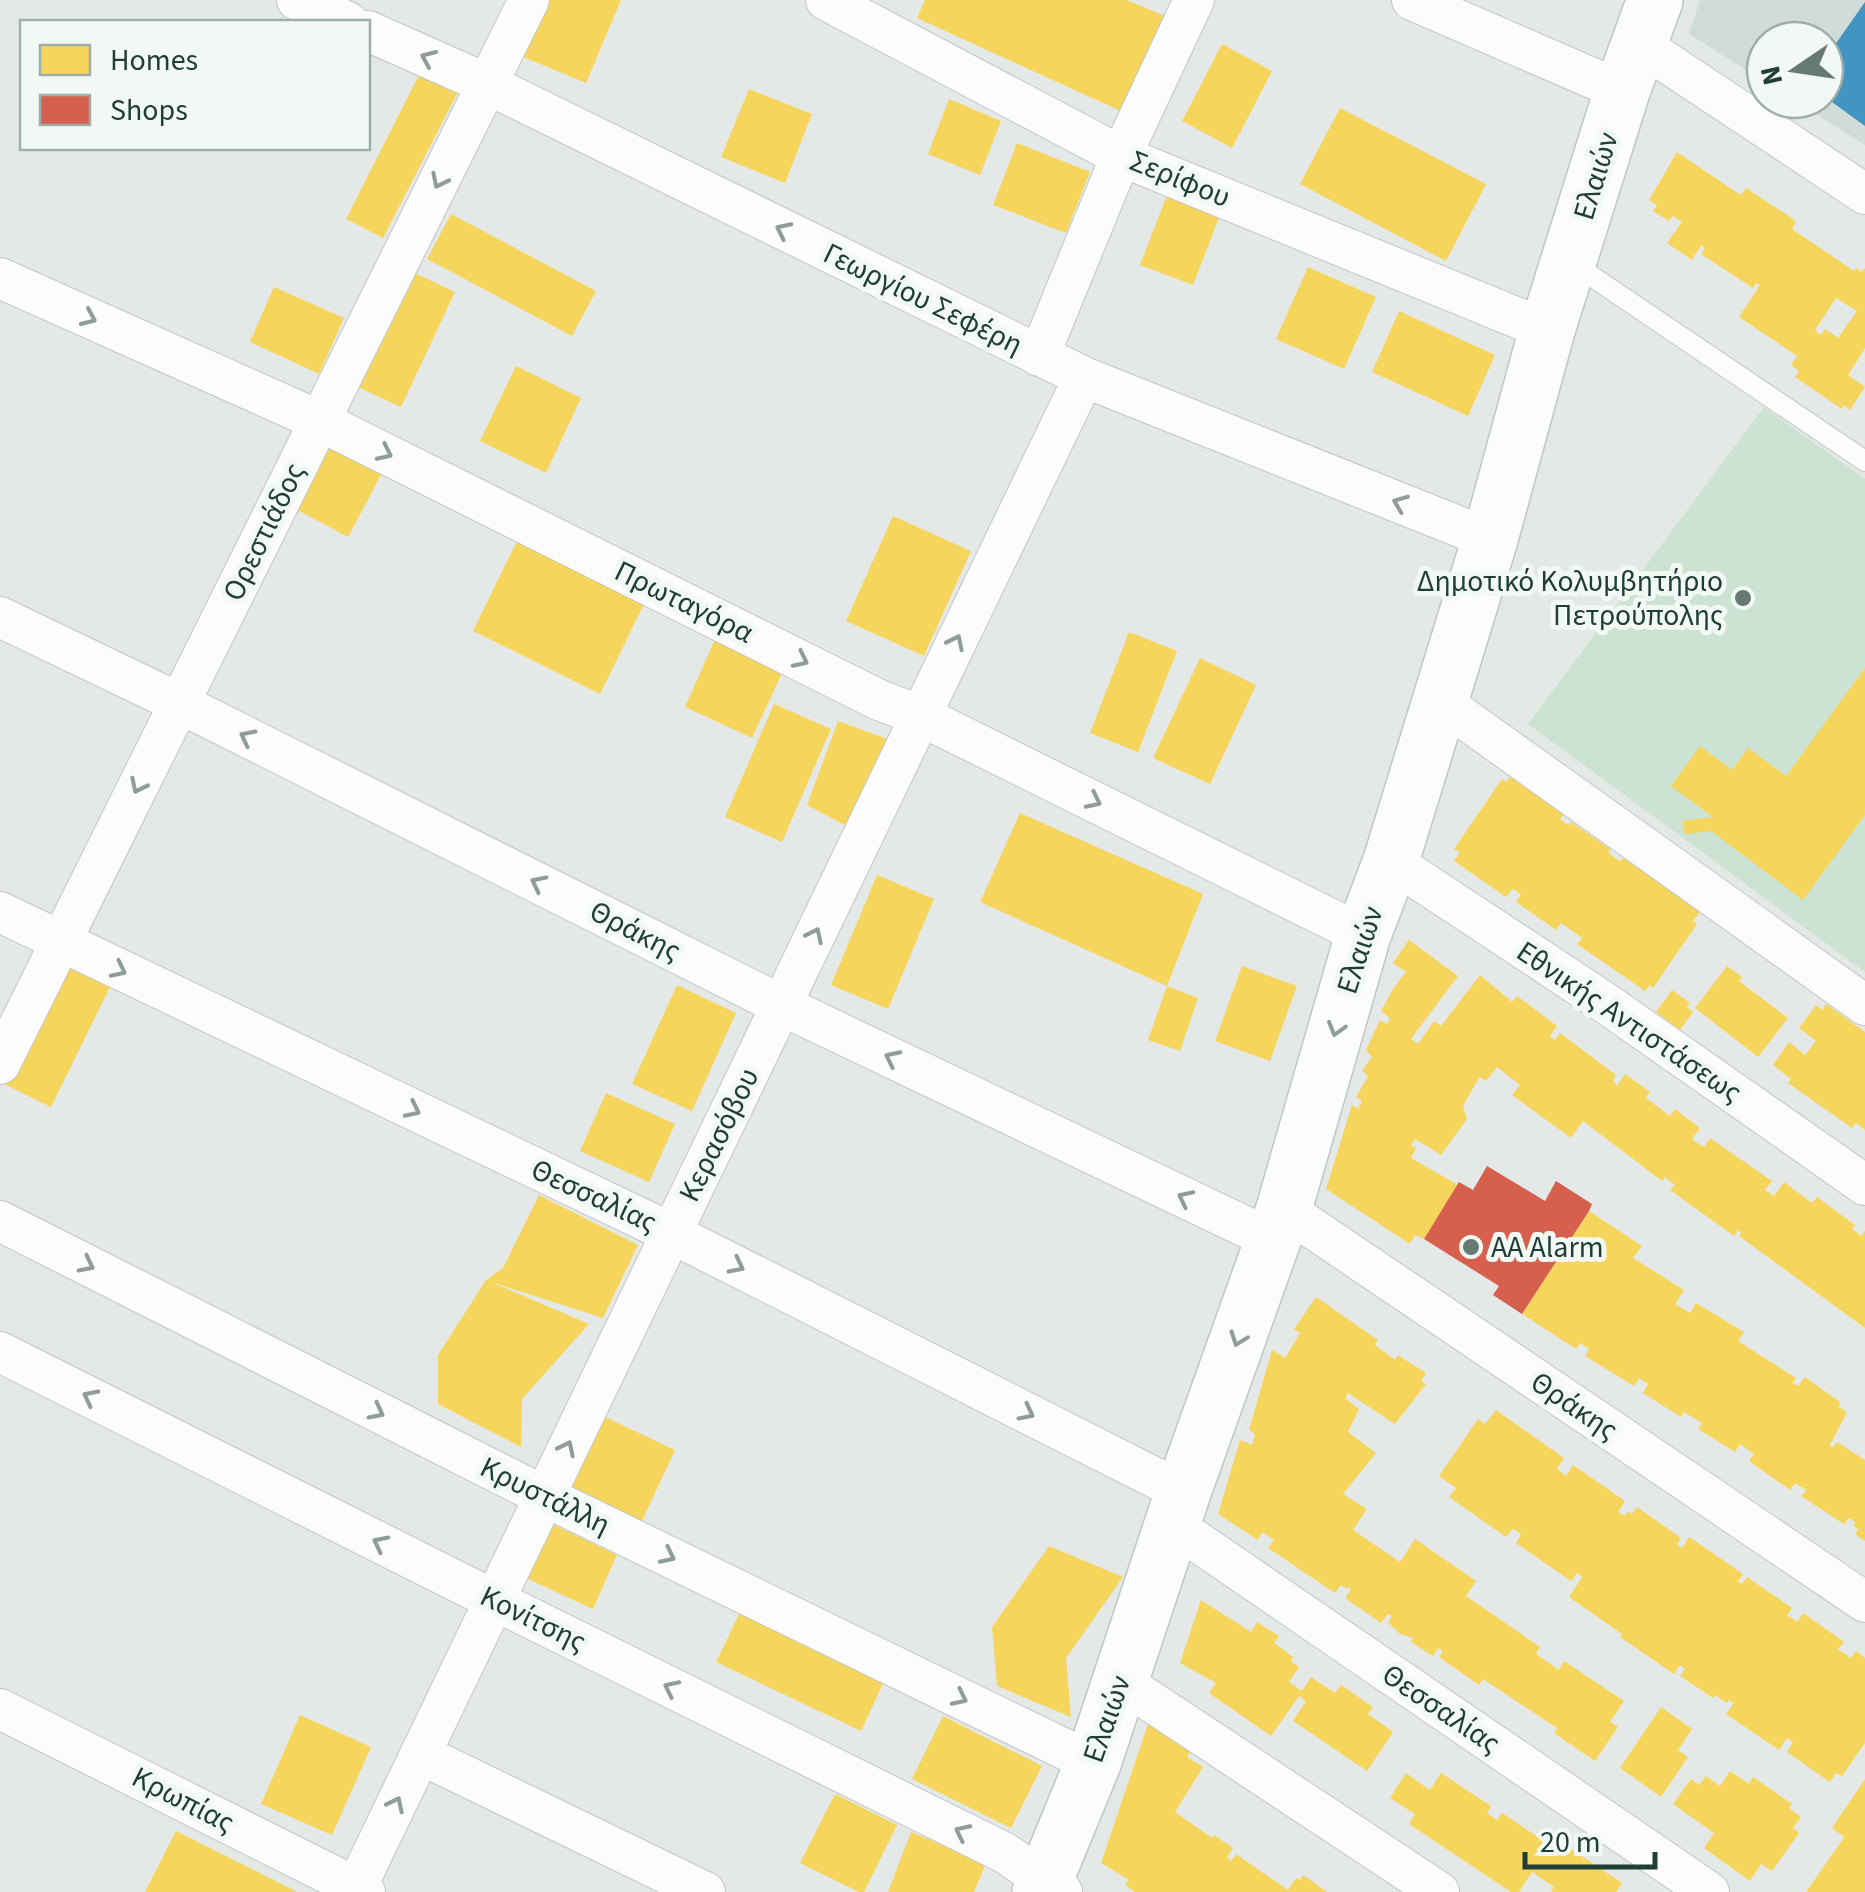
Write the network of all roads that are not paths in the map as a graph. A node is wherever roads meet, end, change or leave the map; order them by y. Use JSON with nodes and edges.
{"nodes":[{"id":1,"x":297,"y":0,"type":"edge"},
{"id":2,"x":529,"y":0,"type":"edge"},
{"id":3,"x":826,"y":0,"type":"edge"},
{"id":4,"x":1194,"y":0,"type":"edge"},
{"id":5,"x":1412,"y":0,"type":"edge"},
{"id":6,"x":343,"y":20,"type":"edge"},
{"id":7,"x":370,"y":32,"type":"edge"},
{"id":8,"x":1639,"y":45,"type":"edge"},
{"id":9,"x":487,"y":84,"type":"junction"},
{"id":10,"x":1121,"y":156,"type":"junction"},
{"id":11,"x":1865,"y":194,"type":"edge"},
{"id":12,"x":1570,"y":262,"type":"junction"},
{"id":13,"x":0,"y":278,"type":"edge"},
{"id":14,"x":1547,"y":330,"type":"junction"},
{"id":15,"x":1039,"y":356,"type":"junction"},
{"id":16,"x":1084,"y":378,"type":"junction"},
{"id":17,"x":320,"y":421,"type":"junction"},
{"id":18,"x":1865,"y":460,"type":"edge"},
{"id":19,"x":1490,"y":539,"type":"junction"},
{"id":20,"x":0,"y":616,"type":"edge"},
{"id":21,"x":1440,"y":701,"type":"junction"},
{"id":22,"x":179,"y":703,"type":"junction"},
{"id":23,"x":921,"y":716,"type":"junction"},
{"id":24,"x":1391,"y":861,"type":"junction"},
{"id":25,"x":0,"y":912,"type":"edge"},
{"id":26,"x":1363,"y":936,"type":"junction"},
{"id":27,"x":61,"y":942,"type":"junction"},
{"id":28,"x":782,"y":1005,"type":"junction"},
{"id":29,"x":1865,"y":1005,"type":"edge"},
{"id":30,"x":0,"y":1064,"type":"edge"},
{"id":31,"x":1865,"y":1186,"type":"edge"},
{"id":32,"x":0,"y":1221,"type":"edge"},
{"id":33,"x":1278,"y":1224,"type":"junction"},
{"id":34,"x":672,"y":1233,"type":"junction"},
{"id":35,"x":0,"y":1352,"type":"edge"},
{"id":36,"x":544,"y":1496,"type":"junction"},
{"id":37,"x":1178,"y":1509,"type":"junction"},
{"id":38,"x":494,"y":1600,"type":"junction"},
{"id":39,"x":1865,"y":1602,"type":"edge"},
{"id":40,"x":1120,"y":1681,"type":"junction"},
{"id":41,"x":0,"y":1709,"type":"edge"},
{"id":42,"x":420,"y":1754,"type":"junction"},
{"id":43,"x":1093,"y":1763,"type":"junction"},
{"id":44,"x":1049,"y":1888,"type":"edge"},
{"id":45,"x":358,"y":1890,"type":"edge"},
{"id":46,"x":705,"y":1892,"type":"edge"},
{"id":47,"x":1438,"y":1892,"type":"edge"},
{"id":48,"x":1709,"y":1892,"type":"edge"}],
"edges":[{"from":1,"to":6,"type":"street"},
{"from":2,"to":9,"type":"street","name":"Ορεστιάδος"},
{"from":3,"to":10,"type":"street","name":"Σερίφου"},
{"from":4,"to":10,"type":"street"},
{"from":5,"to":8,"type":"street"},
{"from":9,"to":7,"type":"street","name":"Γεωργίου Σεφέρη","one_way":true},
{"from":8,"to":11,"type":"street"},
{"from":8,"to":12,"type":"street","name":"Ελαιών"},
{"from":15,"to":9,"type":"street","name":"Γεωργίου Σεφέρη","one_way":true},
{"from":9,"to":17,"type":"street","name":"Ορεστιάδος","one_way":true},
{"from":10,"to":14,"type":"street","name":"Σερίφου"},
{"from":10,"to":15,"type":"street"},
{"from":12,"to":14,"type":"street","name":"Ελαιών"},
{"from":12,"to":18,"type":"lane"},
{"from":13,"to":17,"type":"street","name":"Πρωταγόρα","one_way":true},
{"from":14,"to":19,"type":"street","name":"Ελαιών"},
{"from":15,"to":16,"type":"street","name":"Γεωργίου Σεφέρη"},
{"from":19,"to":16,"type":"street","name":"Γεωργίου Σεφέρη","one_way":true},
{"from":23,"to":16,"type":"street","name":"Κερασόβου","one_way":true},
{"from":17,"to":22,"type":"street","name":"Ορεστιάδος"},
{"from":17,"to":23,"type":"street","name":"Πρωταγόρα","one_way":true},
{"from":19,"to":21,"type":"street","name":"Ελαιών"},
{"from":20,"to":22,"type":"street","name":"Θράκης"},
{"from":21,"to":24,"type":"street","name":"Ελαιών"},
{"from":21,"to":29,"type":"street"},
{"from":22,"to":27,"type":"street","name":"Ορεστιάδος","one_way":true},
{"from":28,"to":22,"type":"street","name":"Θράκης","one_way":true},
{"from":23,"to":26,"type":"street","name":"Πρωταγόρα","one_way":true},
{"from":28,"to":23,"type":"street","name":"Κερασόβου","one_way":true},
{"from":24,"to":26,"type":"street","name":"Ελαιών"},
{"from":24,"to":31,"type":"street","name":"Εθνικής Αντιστάσεως"},
{"from":25,"to":27,"type":"street","name":"Θεσσαλίας"},
{"from":26,"to":33,"type":"street","name":"Ελαιών","one_way":true},
{"from":27,"to":30,"type":"street","name":"Ορεστιάδος"},
{"from":27,"to":34,"type":"street","name":"Θεσσαλίας","one_way":true},
{"from":33,"to":28,"type":"street","name":"Θράκης","one_way":true},
{"from":28,"to":34,"type":"street","name":"Κερασόβου"},
{"from":32,"to":36,"type":"street","name":"Κρυστάλλη","one_way":true},
{"from":33,"to":37,"type":"street","name":"Ελαιών","one_way":true},
{"from":33,"to":39,"type":"street","name":"Θράκης"},
{"from":36,"to":34,"type":"street","name":"Κερασόβου","one_way":true},
{"from":34,"to":37,"type":"street","name":"Θεσσαλίας","one_way":true},
{"from":38,"to":35,"type":"street","name":"Κονίτσης","one_way":true},
{"from":36,"to":38,"type":"street","name":"Κερασόβου"},
{"from":36,"to":43,"type":"street","name":"Κρυστάλλη","one_way":true},
{"from":37,"to":40,"type":"street","name":"Ελαιών"},
{"from":37,"to":48,"type":"street","name":"Θεσσαλίας"},
{"from":38,"to":42,"type":"street","name":"Κερασόβου"},
{"from":44,"to":38,"type":"street","name":"Κονίτσης","one_way":true},
{"from":40,"to":43,"type":"street","name":"Ελαιών"},
{"from":40,"to":47,"type":"street"},
{"from":41,"to":45,"type":"street","name":"Κρωπίας"},
{"from":45,"to":42,"type":"street","name":"Κερασόβου","one_way":true},
{"from":42,"to":46,"type":"street"},
{"from":43,"to":44,"type":"street","name":"Ελαιών"}]}
